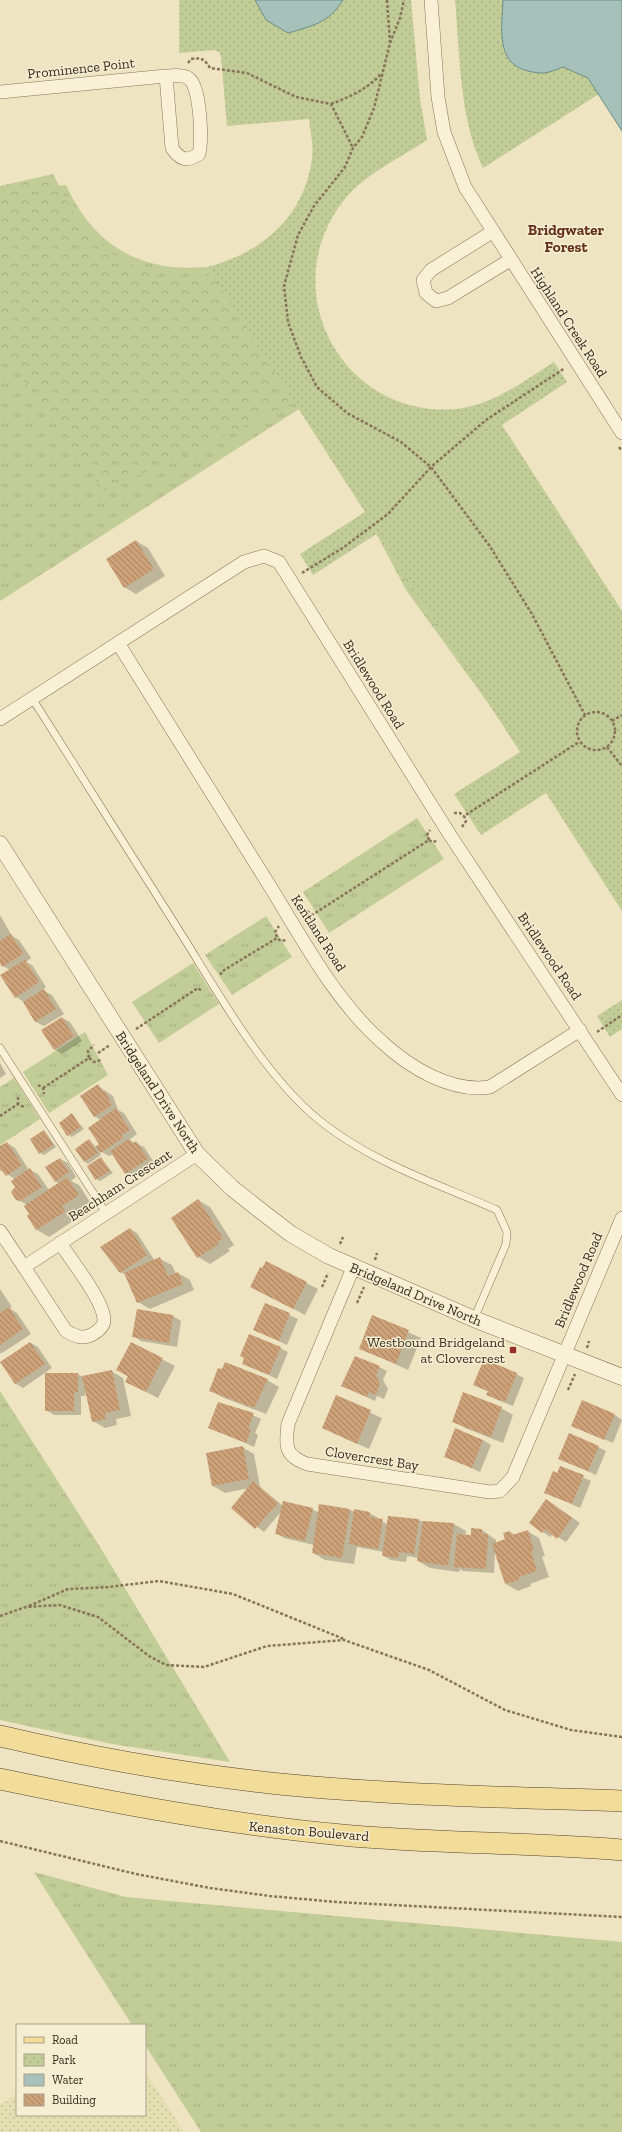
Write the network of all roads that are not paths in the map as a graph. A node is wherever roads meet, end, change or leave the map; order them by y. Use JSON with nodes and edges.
{"nodes":[{"id":1,"x":431,"y":0,"type":"edge"},
{"id":2,"x":166,"y":76,"type":"junction"},
{"id":3,"x":0,"y":92,"type":"edge"},
{"id":4,"x":492,"y":232,"type":"junction"},
{"id":5,"x":510,"y":260,"type":"junction"},
{"id":6,"x":622,"y":433,"type":"edge"},
{"id":7,"x":118,"y":643,"type":"junction"},
{"id":8,"x":32,"y":698,"type":"junction"},
{"id":9,"x":0,"y":719,"type":"edge"},
{"id":10,"x":0,"y":844,"type":"edge"},
{"id":11,"x":583,"y":1035,"type":"junction"},
{"id":12,"x":0,"y":1048,"type":"edge"},
{"id":13,"x":622,"y":1095,"type":"edge"},
{"id":14,"x":197,"y":1154,"type":"junction"},
{"id":15,"x":106,"y":1213,"type":"junction"},
{"id":16,"x":622,"y":1218,"type":"edge"},
{"id":17,"x":0,"y":1232,"type":"edge"},
{"id":18,"x":60,"y":1243,"type":"junction"},
{"id":19,"x":24,"y":1267,"type":"junction"},
{"id":20,"x":353,"y":1268,"type":"junction"},
{"id":21,"x":474,"y":1319,"type":"junction"},
{"id":22,"x":564,"y":1354,"type":"junction"},
{"id":23,"x":622,"y":1378,"type":"edge"},
{"id":24,"x":0,"y":1736,"type":"edge"},
{"id":25,"x":0,"y":1779,"type":"edge"},
{"id":26,"x":622,"y":1801,"type":"edge"},
{"id":27,"x":622,"y":1850,"type":"edge"}],
"edges":[{"from":1,"to":4,"type":"street","name":"Highland Creek Road"},
{"from":2,"to":2,"type":"street","name":"Prominence Point"},
{"from":2,"to":3,"type":"street","name":"Prominence Point"},
{"from":4,"to":5,"type":"street","name":"Highland Creek Road"},
{"from":4,"to":5,"type":"street"},
{"from":5,"to":6,"type":"street","name":"Highland Creek Road"},
{"from":7,"to":8,"type":"street","name":"Bridlewood Road"},
{"from":7,"to":11,"type":"street","name":"Kentland Road"},
{"from":7,"to":11,"type":"street","name":"Bridlewood Road"},
{"from":8,"to":9,"type":"street","name":"Bridlewood Road"},
{"from":8,"to":21,"type":"lane"},
{"from":10,"to":14,"type":"street","name":"Bridgeland Drive North"},
{"from":11,"to":13,"type":"street","name":"Bridlewood Road"},
{"from":12,"to":15,"type":"lane"},
{"from":14,"to":15,"type":"street","name":"Beachham Crescent"},
{"from":14,"to":20,"type":"street","name":"Bridgeland Drive North"},
{"from":15,"to":18,"type":"street","name":"Beachham Crescent"},
{"from":16,"to":22,"type":"street","name":"Bridlewood Road"},
{"from":17,"to":19,"type":"street"},
{"from":18,"to":19,"type":"street","name":"Beachham Crescent"},
{"from":18,"to":19,"type":"street"},
{"from":20,"to":21,"type":"street","name":"Bridgeland Drive North"},
{"from":20,"to":22,"type":"street","name":"Clovercrest Bay"},
{"from":21,"to":22,"type":"street","name":"Bridgeland Drive North"},
{"from":22,"to":23,"type":"street","name":"Bridgeland Drive North"},
{"from":24,"to":26,"type":"main road"},
{"from":25,"to":27,"type":"main road","name":"Kenaston Boulevard"}]}
